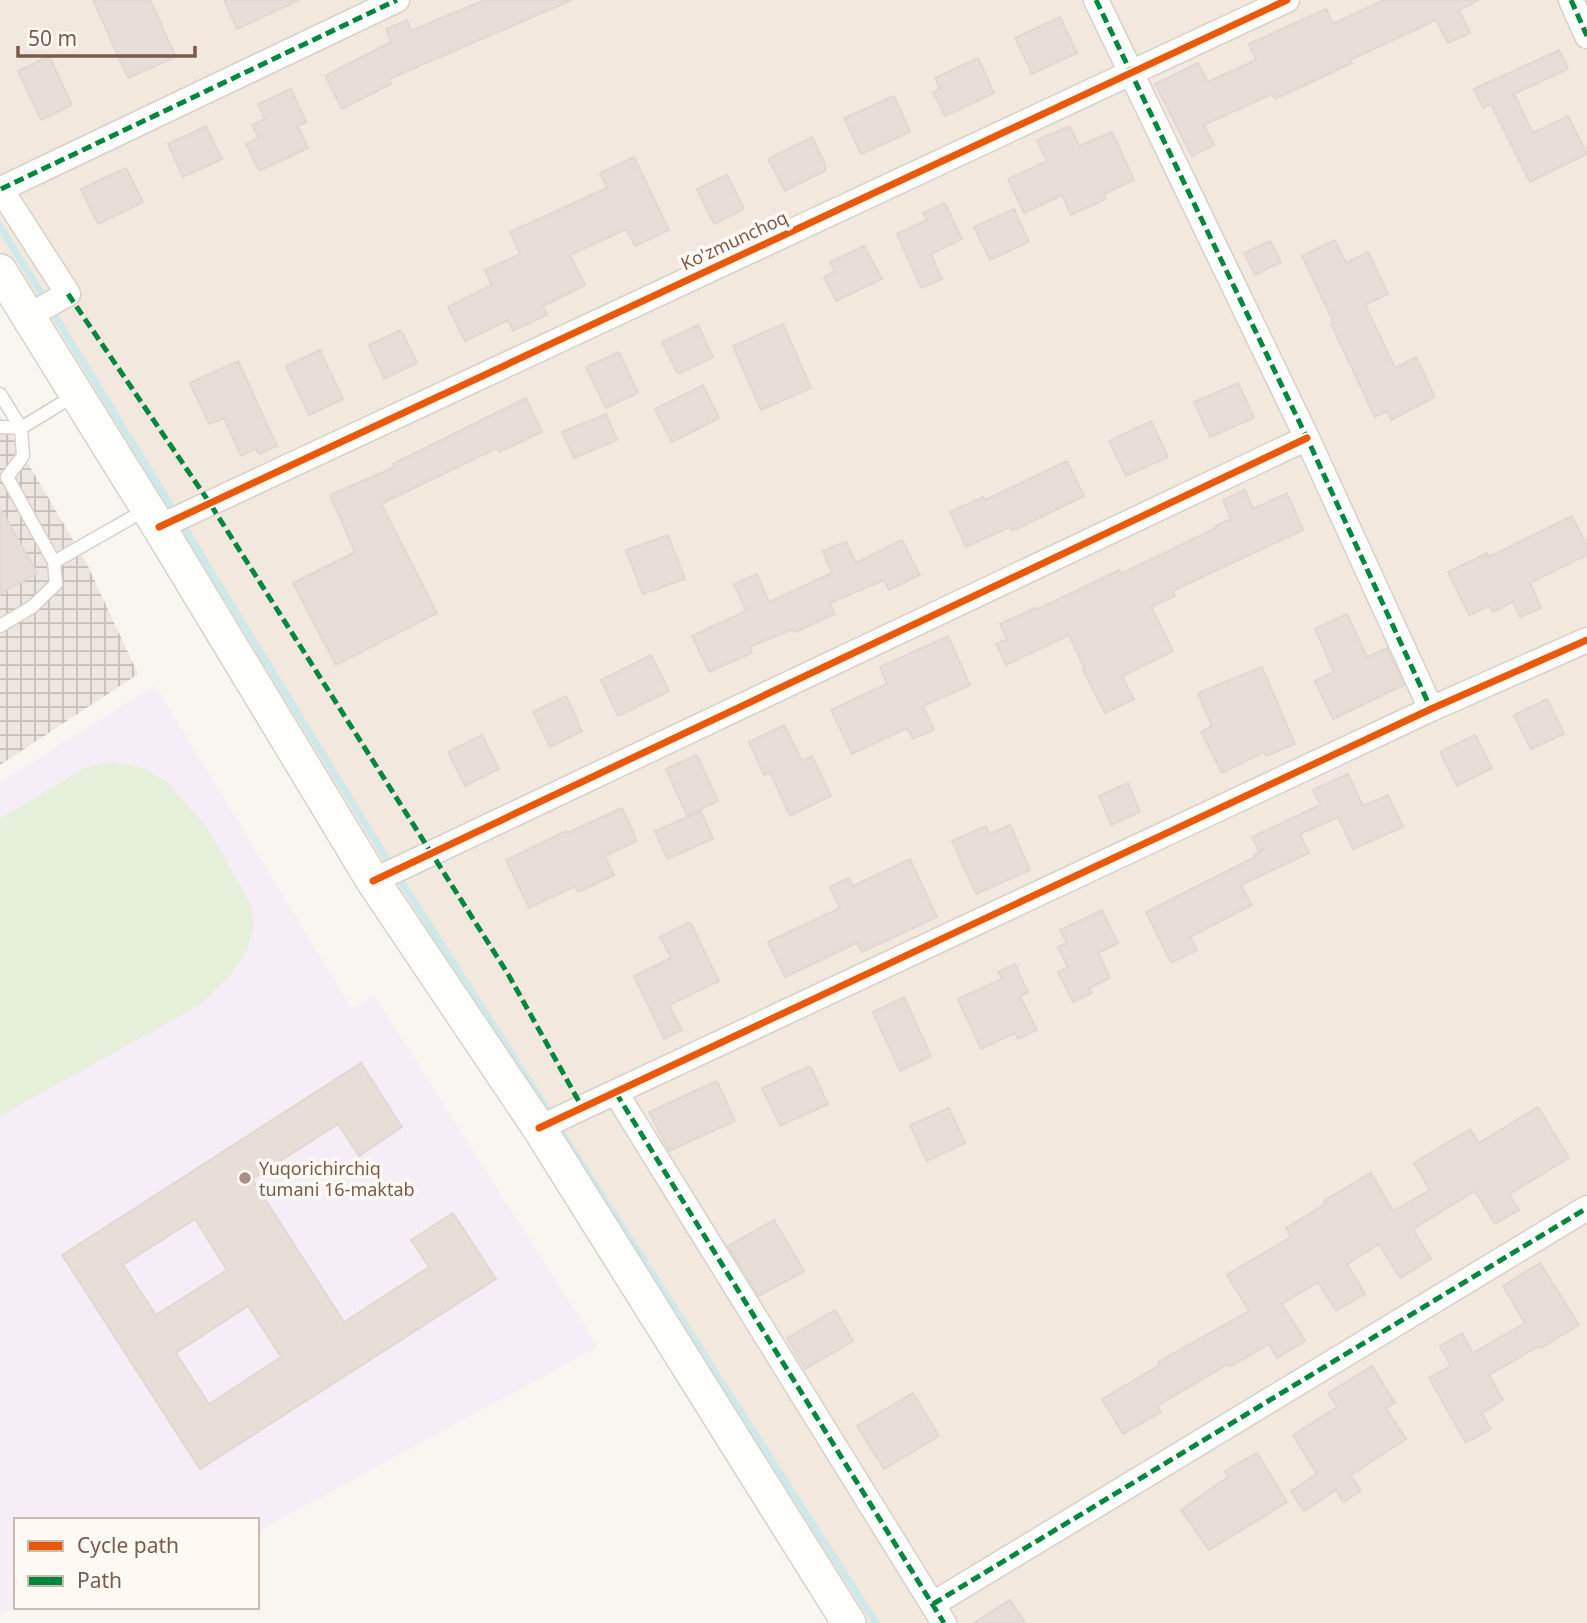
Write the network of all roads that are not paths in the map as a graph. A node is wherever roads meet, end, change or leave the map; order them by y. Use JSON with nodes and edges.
{"nodes":[{"id":1,"x":397,"y":0,"type":"edge"},
{"id":2,"x":1096,"y":0,"type":"edge"},
{"id":3,"x":1287,"y":0,"type":"edge"},
{"id":4,"x":1570,"y":0,"type":"edge"},
{"id":5,"x":1587,"y":36,"type":"edge"},
{"id":6,"x":1130,"y":72,"type":"junction"},
{"id":7,"x":1,"y":188,"type":"edge"},
{"id":8,"x":0,"y":271,"type":"edge"},
{"id":9,"x":22,"y":310,"type":"edge"},
{"id":10,"x":0,"y":394,"type":"edge"},
{"id":11,"x":62,"y":403,"type":"junction"},
{"id":12,"x":0,"y":427,"type":"edge"},
{"id":13,"x":21,"y":428,"type":"junction"},
{"id":14,"x":1307,"y":438,"type":"junction"},
{"id":15,"x":3,"y":479,"type":"edge"},
{"id":16,"x":151,"y":523,"type":"junction"},
{"id":17,"x":54,"y":562,"type":"junction"},
{"id":18,"x":0,"y":626,"type":"edge"},
{"id":19,"x":1587,"y":640,"type":"edge"},
{"id":20,"x":1431,"y":709,"type":"junction"},
{"id":21,"x":381,"y":877,"type":"junction"},
{"id":22,"x":617,"y":1093,"type":"junction"},
{"id":23,"x":541,"y":1127,"type":"junction"},
{"id":24,"x":1587,"y":1208,"type":"edge"},
{"id":25,"x":938,"y":1613,"type":"edge"},
{"id":26,"x":830,"y":1623,"type":"edge"},
{"id":27,"x":849,"y":1623,"type":"edge"}],
"edges":[{"from":1,"to":7,"type":"street"},
{"from":2,"to":6,"type":"street"},
{"from":3,"to":6,"type":"street","name":"Ko'zmunchoq"},
{"from":4,"to":5,"type":"street"},
{"from":6,"to":14,"type":"street"},
{"from":6,"to":16,"type":"street","name":"Ko'zmunchoq"},
{"from":7,"to":9,"type":"street"},
{"from":8,"to":9,"type":"main road"},
{"from":9,"to":11,"type":"main road"},
{"from":9,"to":16,"type":"main road"},
{"from":10,"to":13,"type":"lane"},
{"from":11,"to":13,"type":"lane"},
{"from":11,"to":16,"type":"main road"},
{"from":12,"to":13,"type":"lane"},
{"from":13,"to":15,"type":"lane"},
{"from":14,"to":20,"type":"street"},
{"from":14,"to":21,"type":"street"},
{"from":15,"to":17,"type":"lane"},
{"from":16,"to":17,"type":"lane"},
{"from":16,"to":21,"type":"main road"},
{"from":16,"to":26,"type":"main road"},
{"from":17,"to":18,"type":"lane"},
{"from":19,"to":20,"type":"street"},
{"from":20,"to":22,"type":"street"},
{"from":21,"to":23,"type":"main road"},
{"from":22,"to":23,"type":"street"},
{"from":22,"to":25,"type":"street"},
{"from":23,"to":27,"type":"main road"},
{"from":24,"to":25,"type":"street"}]}
